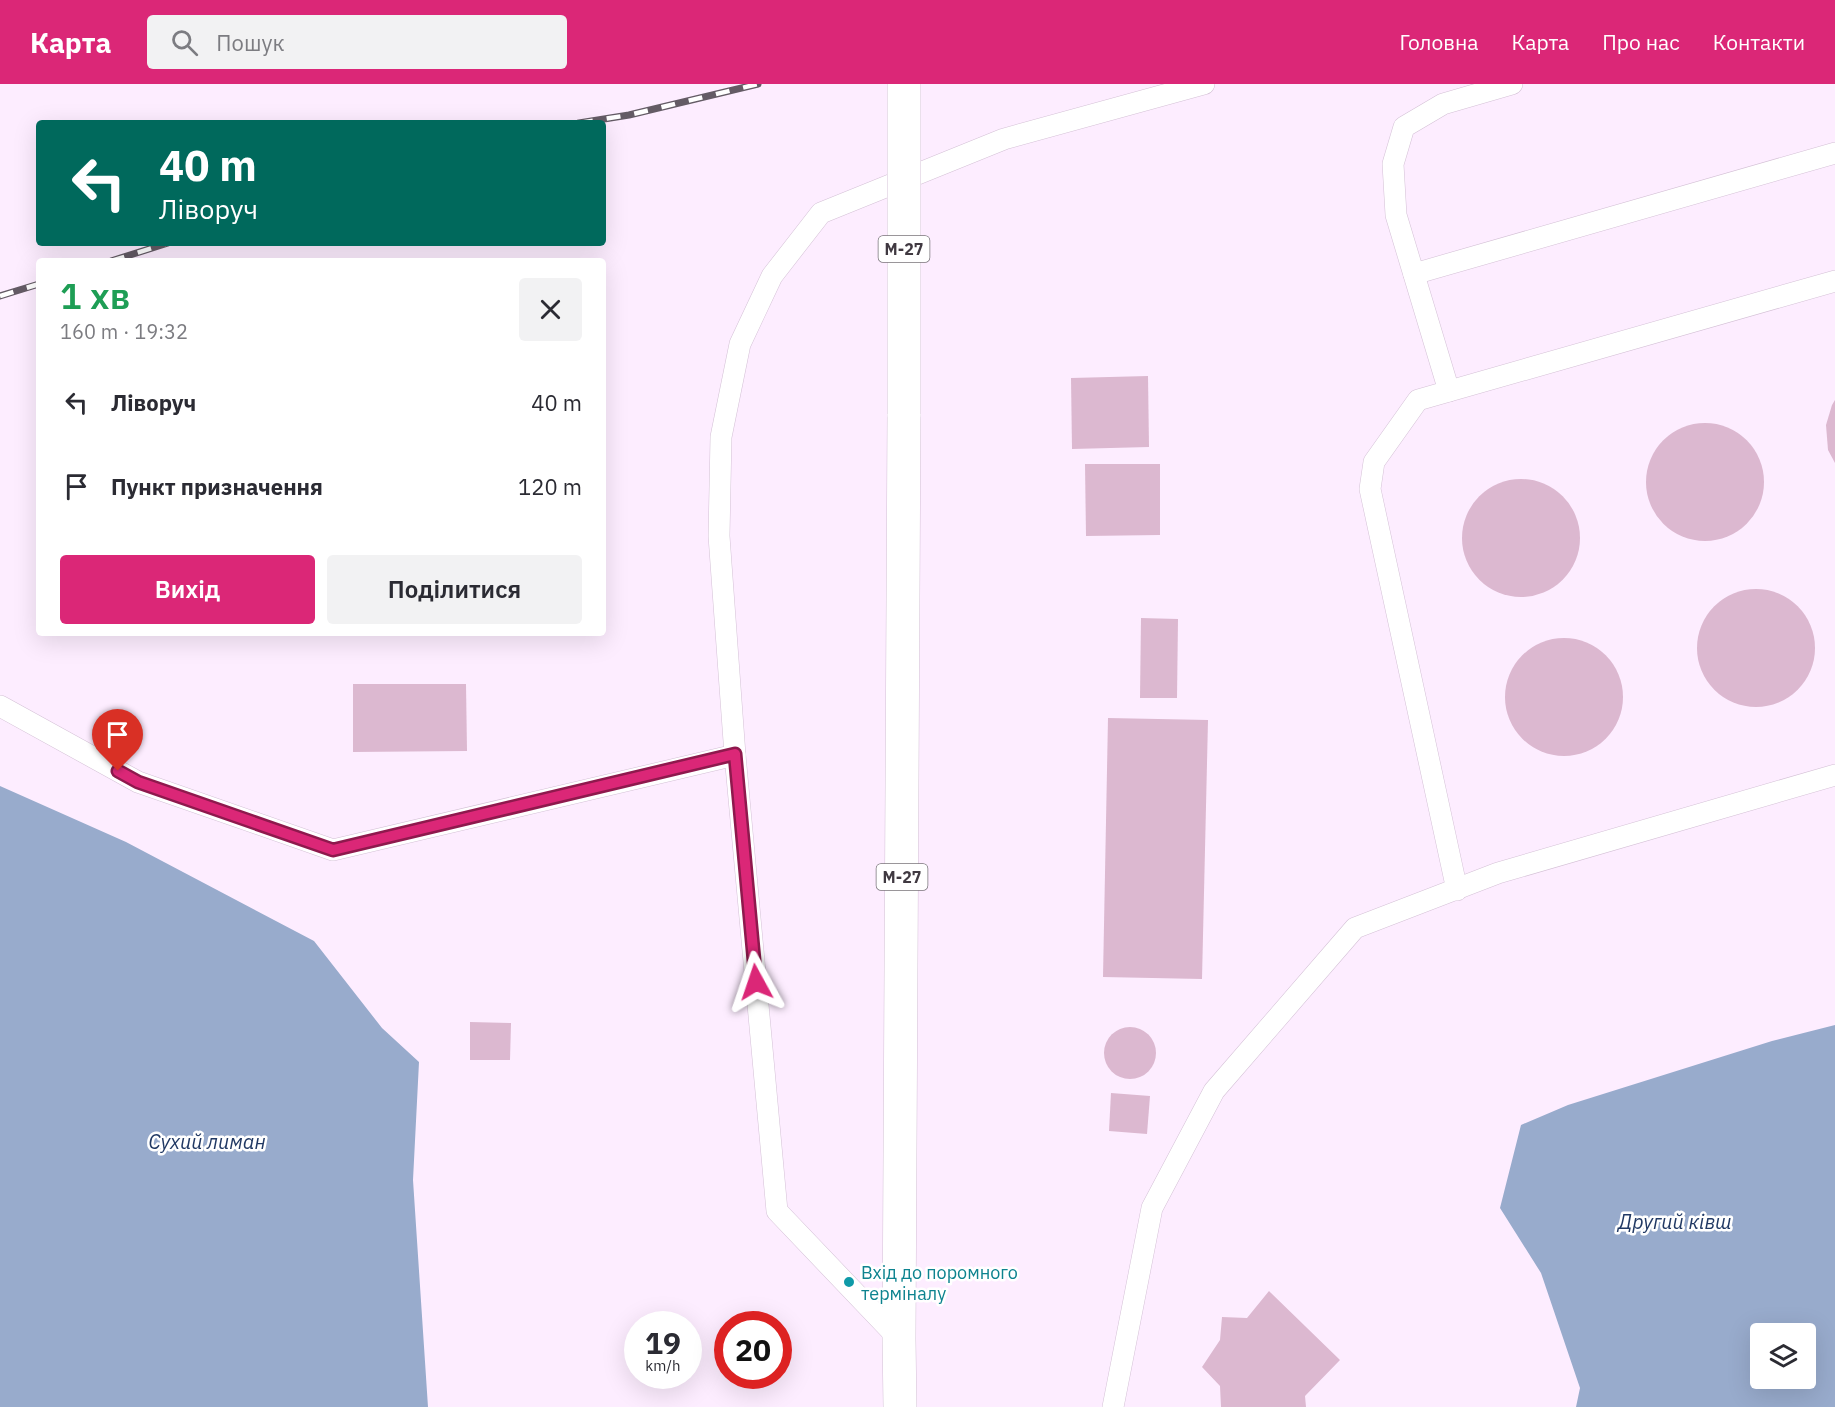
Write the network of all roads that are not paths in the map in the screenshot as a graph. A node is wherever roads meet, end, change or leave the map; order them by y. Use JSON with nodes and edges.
{"nodes":[{"id":1,"x":904,"y":84,"type":"edge"},
{"id":2,"x":1204,"y":84,"type":"edge"},
{"id":3,"x":1512,"y":84,"type":"edge"},
{"id":4,"x":1835,"y":153,"type":"edge"},
{"id":5,"x":1414,"y":274,"type":"junction"},
{"id":6,"x":1835,"y":281,"type":"edge"},
{"id":7,"x":1449,"y":391,"type":"junction"},
{"id":8,"x":0,"y":706,"type":"edge"},
{"id":9,"x":735,"y":754,"type":"junction"},
{"id":10,"x":1835,"y":775,"type":"edge"},
{"id":11,"x":1457,"y":890,"type":"junction"},
{"id":12,"x":899,"y":1339,"type":"junction"},
{"id":13,"x":900,"y":1407,"type":"edge"},
{"id":14,"x":1113,"y":1407,"type":"edge"}],
"edges":[{"from":1,"to":12,"type":"main road","number":"М-27","bridge":true},
{"from":2,"to":9,"type":"lane"},
{"from":3,"to":5,"type":"lane"},
{"from":4,"to":5,"type":"lane"},
{"from":5,"to":7,"type":"lane"},
{"from":6,"to":7,"type":"lane"},
{"from":7,"to":11,"type":"lane"},
{"from":8,"to":9,"type":"lane"},
{"from":9,"to":12,"type":"lane"},
{"from":10,"to":11,"type":"lane"},
{"from":11,"to":14,"type":"lane"},
{"from":12,"to":13,"type":"main road","number":"М-27"}]}
